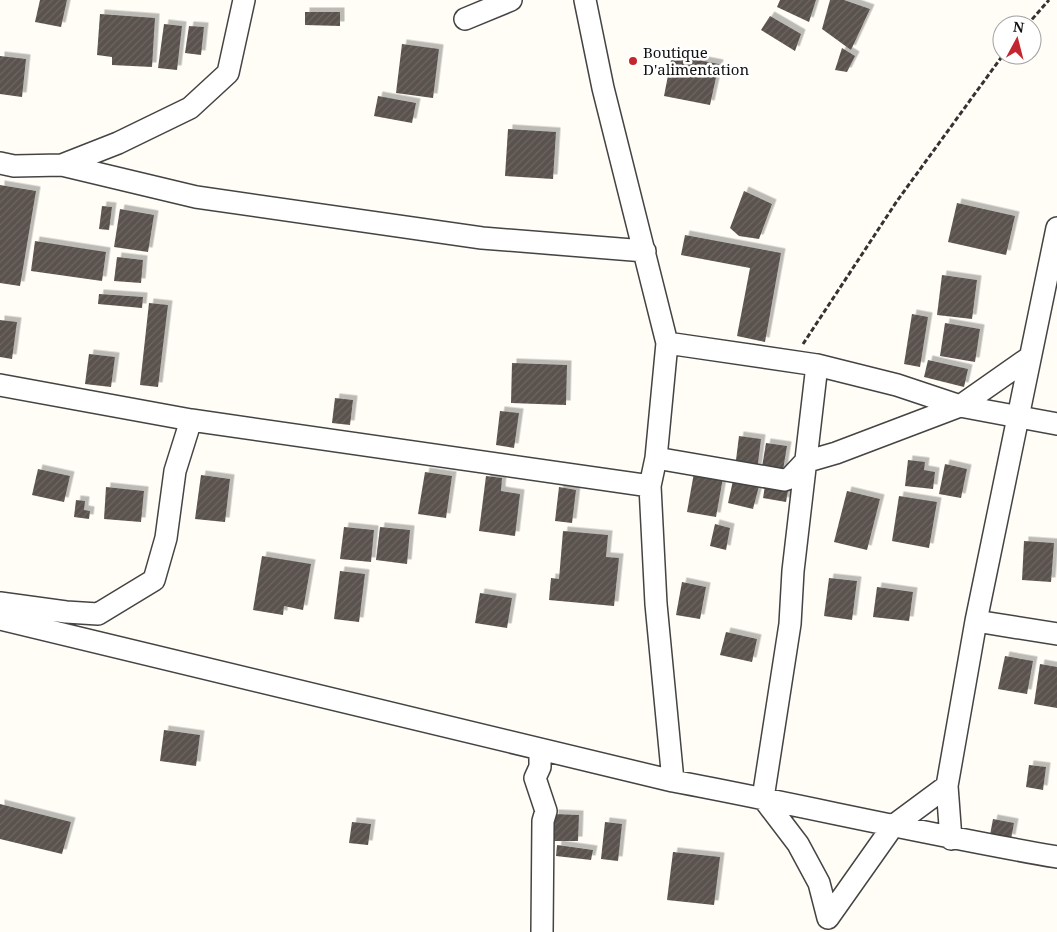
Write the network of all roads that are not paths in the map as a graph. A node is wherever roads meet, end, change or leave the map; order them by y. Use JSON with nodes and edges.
{"nodes":[{"id":1,"x":244,"y":0,"type":"edge"},
{"id":2,"x":511,"y":0,"type":"edge"},
{"id":3,"x":585,"y":0,"type":"edge"},
{"id":4,"x":464,"y":19,"type":"dead end"},
{"id":5,"x":0,"y":163,"type":"edge"},
{"id":6,"x":62,"y":165,"type":"junction"},
{"id":7,"x":1057,"y":228,"type":"edge"},
{"id":8,"x":645,"y":251,"type":"junction"},
{"id":9,"x":667,"y":343,"type":"junction"},
{"id":10,"x":1030,"y":357,"type":"junction"},
{"id":11,"x":817,"y":365,"type":"junction"},
{"id":12,"x":0,"y":385,"type":"edge"},
{"id":13,"x":960,"y":406,"type":"junction"},
{"id":14,"x":1020,"y":416,"type":"junction"},
{"id":15,"x":191,"y":420,"type":"junction"},
{"id":16,"x":1057,"y":424,"type":"edge"},
{"id":17,"x":656,"y":458,"type":"junction"},
{"id":18,"x":805,"y":462,"type":"junction"},
{"id":19,"x":650,"y":486,"type":"junction"},
{"id":20,"x":0,"y":604,"type":"edge"},
{"id":21,"x":0,"y":619,"type":"edge"},
{"id":22,"x":976,"y":621,"type":"junction"},
{"id":23,"x":1057,"y":634,"type":"edge"},
{"id":24,"x":540,"y":749,"type":"junction"},
{"id":25,"x":673,"y":781,"type":"junction"},
{"id":26,"x":947,"y":786,"type":"junction"},
{"id":27,"x":763,"y":798,"type":"junction"},
{"id":28,"x":893,"y":826,"type":"junction"},
{"id":29,"x":951,"y":839,"type":"junction"},
{"id":30,"x":1057,"y":857,"type":"edge"},
{"id":31,"x":542,"y":932,"type":"edge"}],
"edges":[{"from":1,"to":6,"type":"street"},
{"from":2,"to":4,"type":"street"},
{"from":3,"to":8,"type":"street"},
{"from":5,"to":6,"type":"street"},
{"from":6,"to":8,"type":"street"},
{"from":7,"to":10,"type":"street"},
{"from":8,"to":9,"type":"street"},
{"from":9,"to":11,"type":"street"},
{"from":9,"to":17,"type":"street"},
{"from":10,"to":13,"type":"street"},
{"from":10,"to":14,"type":"street"},
{"from":11,"to":13,"type":"street"},
{"from":11,"to":18,"type":"street"},
{"from":12,"to":15,"type":"street"},
{"from":13,"to":14,"type":"street"},
{"from":13,"to":18,"type":"street"},
{"from":14,"to":16,"type":"street"},
{"from":14,"to":22,"type":"street"},
{"from":15,"to":19,"type":"street"},
{"from":15,"to":20,"type":"street"},
{"from":17,"to":18,"type":"street"},
{"from":17,"to":19,"type":"street"},
{"from":18,"to":27,"type":"street"},
{"from":19,"to":25,"type":"street"},
{"from":21,"to":24,"type":"street"},
{"from":22,"to":23,"type":"street"},
{"from":22,"to":26,"type":"street"},
{"from":24,"to":25,"type":"street"},
{"from":24,"to":31,"type":"street"},
{"from":25,"to":27,"type":"street"},
{"from":26,"to":28,"type":"street"},
{"from":26,"to":29,"type":"street"},
{"from":27,"to":28,"type":"street"},
{"from":27,"to":28,"type":"street"},
{"from":28,"to":29,"type":"street"},
{"from":29,"to":30,"type":"street"}]}
